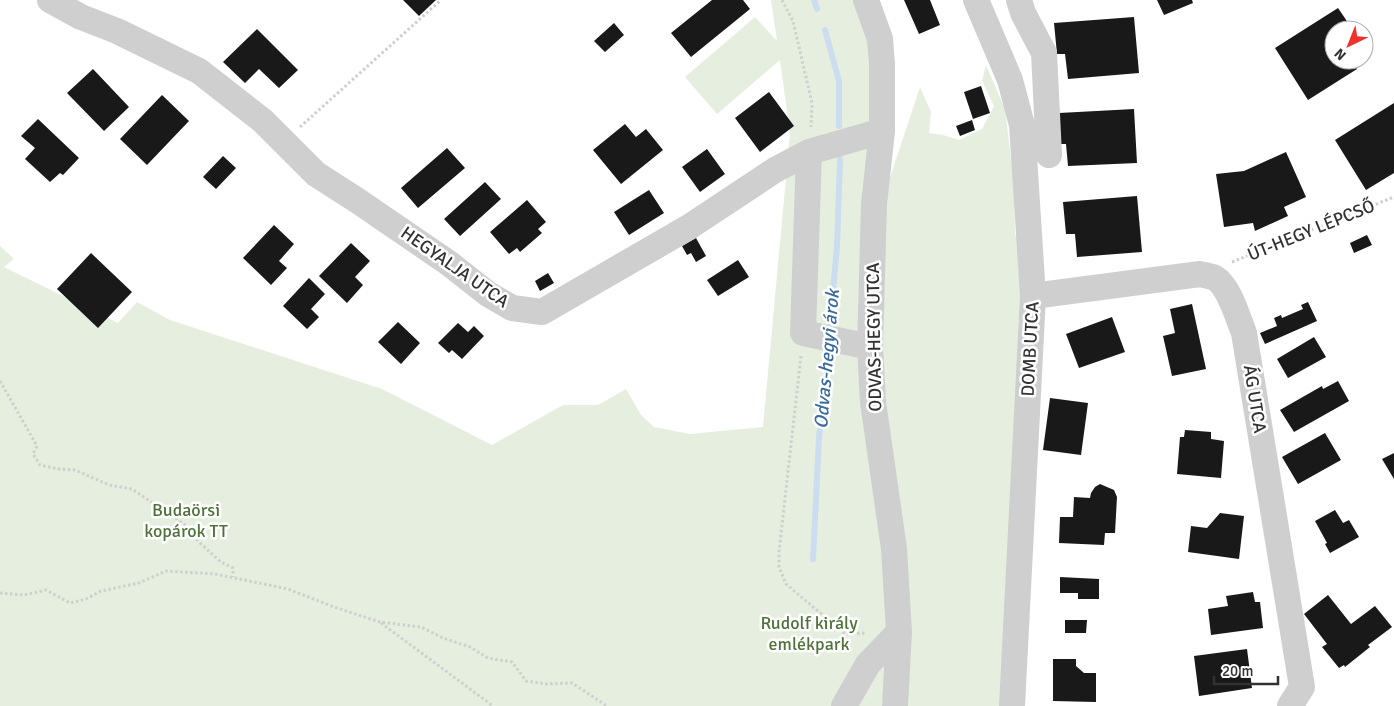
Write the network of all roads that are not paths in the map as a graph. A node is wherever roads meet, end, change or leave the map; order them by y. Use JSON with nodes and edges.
{"nodes":[{"id":1,"x":50,"y":0,"type":"edge"},
{"id":2,"x":866,"y":0,"type":"edge"},
{"id":3,"x":976,"y":0,"type":"edge"},
{"id":4,"x":1019,"y":0,"type":"edge"},
{"id":5,"x":882,"y":131,"type":"junction"},
{"id":6,"x":809,"y":152,"type":"junction"},
{"id":7,"x":1049,"y":155,"type":"dead end"},
{"id":8,"x":1033,"y":296,"type":"junction"},
{"id":9,"x":870,"y":347,"type":"junction"},
{"id":10,"x":899,"y":632,"type":"junction"},
{"id":11,"x":844,"y":706,"type":"edge"},
{"id":12,"x":895,"y":706,"type":"edge"},
{"id":13,"x":1012,"y":706,"type":"edge"},
{"id":14,"x":1290,"y":706,"type":"edge"}],
"edges":[{"from":1,"to":6,"type":"street","name":"HEGYALJA UTCA"},
{"from":2,"to":5,"type":"street","name":"ODVAS-HEGY UTCA"},
{"from":3,"to":8,"type":"street","name":"DOMB UTCA"},
{"from":4,"to":7,"type":"street"},
{"from":5,"to":6,"type":"street","name":"HEGYALJA UTCA"},
{"from":5,"to":9,"type":"street","name":"ODVAS-HEGY UTCA"},
{"from":6,"to":9,"type":"street"},
{"from":8,"to":13,"type":"street","name":"DOMB UTCA"},
{"from":8,"to":14,"type":"street","name":"ÁG UTCA"},
{"from":9,"to":10,"type":"street","name":"ODVAS-HEGY UTCA"},
{"from":10,"to":11,"type":"street"},
{"from":10,"to":12,"type":"street","name":"ODVAS-HEGY UTCA"}]}
